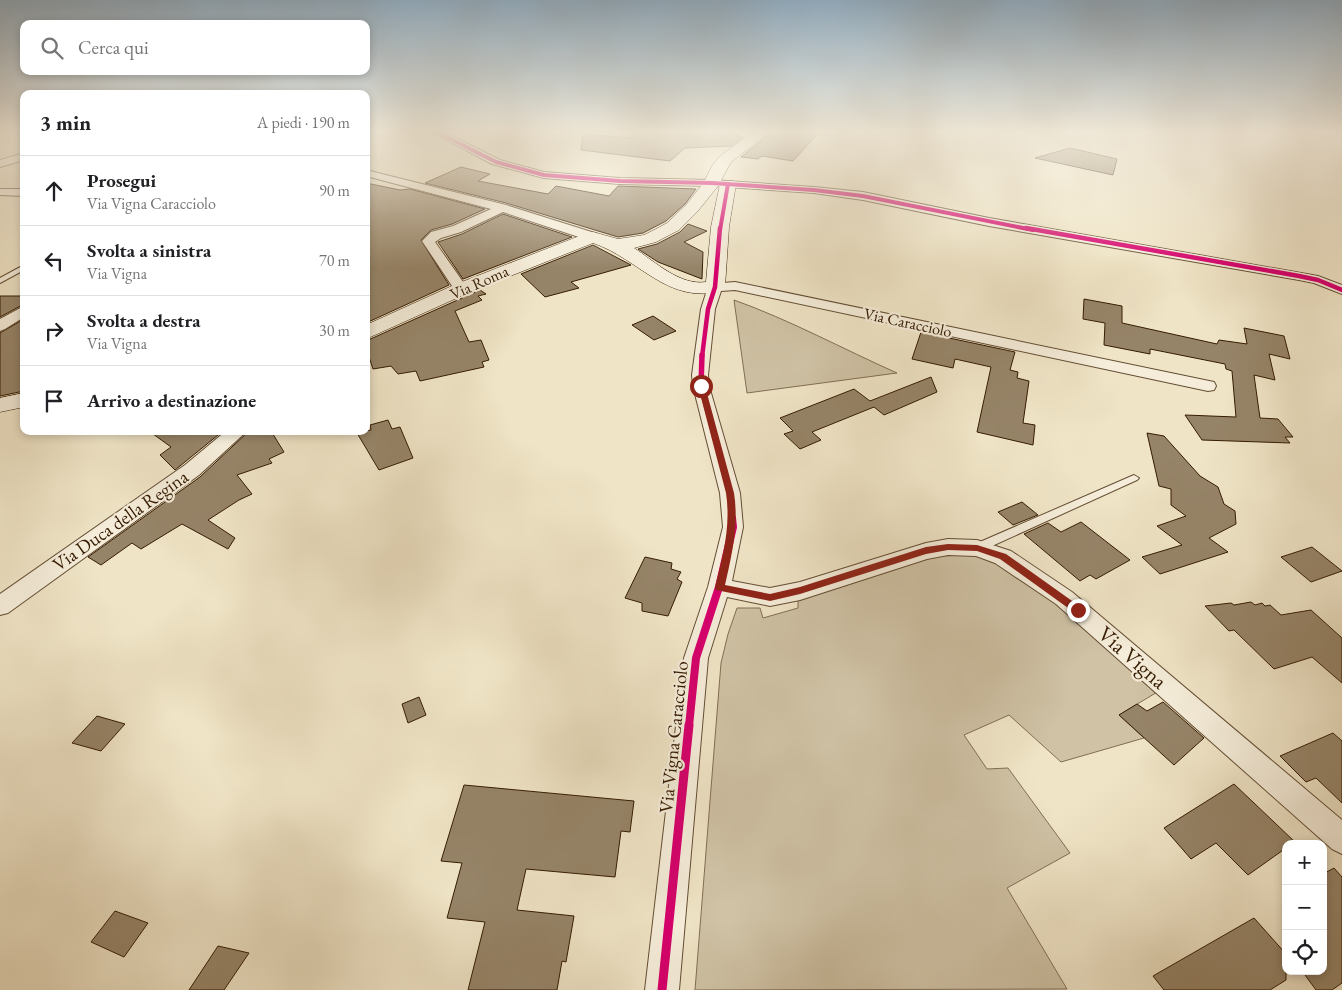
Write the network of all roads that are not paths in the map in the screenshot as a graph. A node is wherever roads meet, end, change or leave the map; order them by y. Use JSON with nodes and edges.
{"nodes":[{"id":1,"x":378,"y":176,"type":"edge"},
{"id":2,"x":559,"y":176,"type":"edge"},
{"id":3,"x":715,"y":176,"type":"edge"},
{"id":4,"x":720,"y":183,"type":"junction"},
{"id":5,"x":0,"y":192,"type":"edge"},
{"id":6,"x":20,"y":193,"type":"edge"},
{"id":7,"x":502,"y":208,"type":"junction"},
{"id":8,"x":593,"y":237,"type":"junction"},
{"id":9,"x":617,"y":246,"type":"junction"},
{"id":10,"x":20,"y":269,"type":"edge"},
{"id":11,"x":0,"y":281,"type":"edge"},
{"id":12,"x":715,"y":287,"type":"junction"},
{"id":13,"x":461,"y":288,"type":"junction"},
{"id":14,"x":1342,"y":290,"type":"edge"},
{"id":15,"x":20,"y":312,"type":"edge"},
{"id":16,"x":0,"y":326,"type":"edge"},
{"id":17,"x":370,"y":332,"type":"edge"},
{"id":18,"x":1208,"y":386,"type":"dead end"},
{"id":19,"x":20,"y":401,"type":"edge"},
{"id":20,"x":0,"y":405,"type":"edge"},
{"id":21,"x":233,"y":435,"type":"edge"},
{"id":22,"x":1134,"y":478,"type":"dead end"},
{"id":23,"x":977,"y":548,"type":"junction"},
{"id":24,"x":719,"y":587,"type":"junction"},
{"id":25,"x":0,"y":606,"type":"edge"},
{"id":26,"x":1342,"y":839,"type":"edge"},
{"id":27,"x":662,"y":990,"type":"edge"}],
"edges":[{"from":1,"to":7,"type":"street"},
{"from":2,"to":4,"type":"street"},
{"from":3,"to":4,"type":"street"},
{"from":4,"to":9,"type":"street"},
{"from":4,"to":12,"type":"street"},
{"from":4,"to":14,"type":"street"},
{"from":5,"to":6,"type":"street"},
{"from":7,"to":8,"type":"street"},
{"from":7,"to":13,"type":"street"},
{"from":8,"to":9,"type":"street","name":"Via Caracciolo"},
{"from":8,"to":13,"type":"street","name":"Via Roma"},
{"from":9,"to":12,"type":"street","name":"Via Caracciolo"},
{"from":10,"to":11,"type":"lane"},
{"from":12,"to":18,"type":"street","name":"Via Caracciolo"},
{"from":12,"to":24,"type":"street","name":"Via Vigna Caracciolo"},
{"from":13,"to":17,"type":"street","name":"Via Roma"},
{"from":15,"to":16,"type":"street"},
{"from":19,"to":20,"type":"street"},
{"from":21,"to":25,"type":"street","name":"Via Duca della Regina"},
{"from":22,"to":23,"type":"lane"},
{"from":23,"to":24,"type":"street","name":"Via Vigna"},
{"from":23,"to":26,"type":"street","name":"Via Vigna"},
{"from":24,"to":27,"type":"street","name":"Via Vigna Caracciolo"}]}
